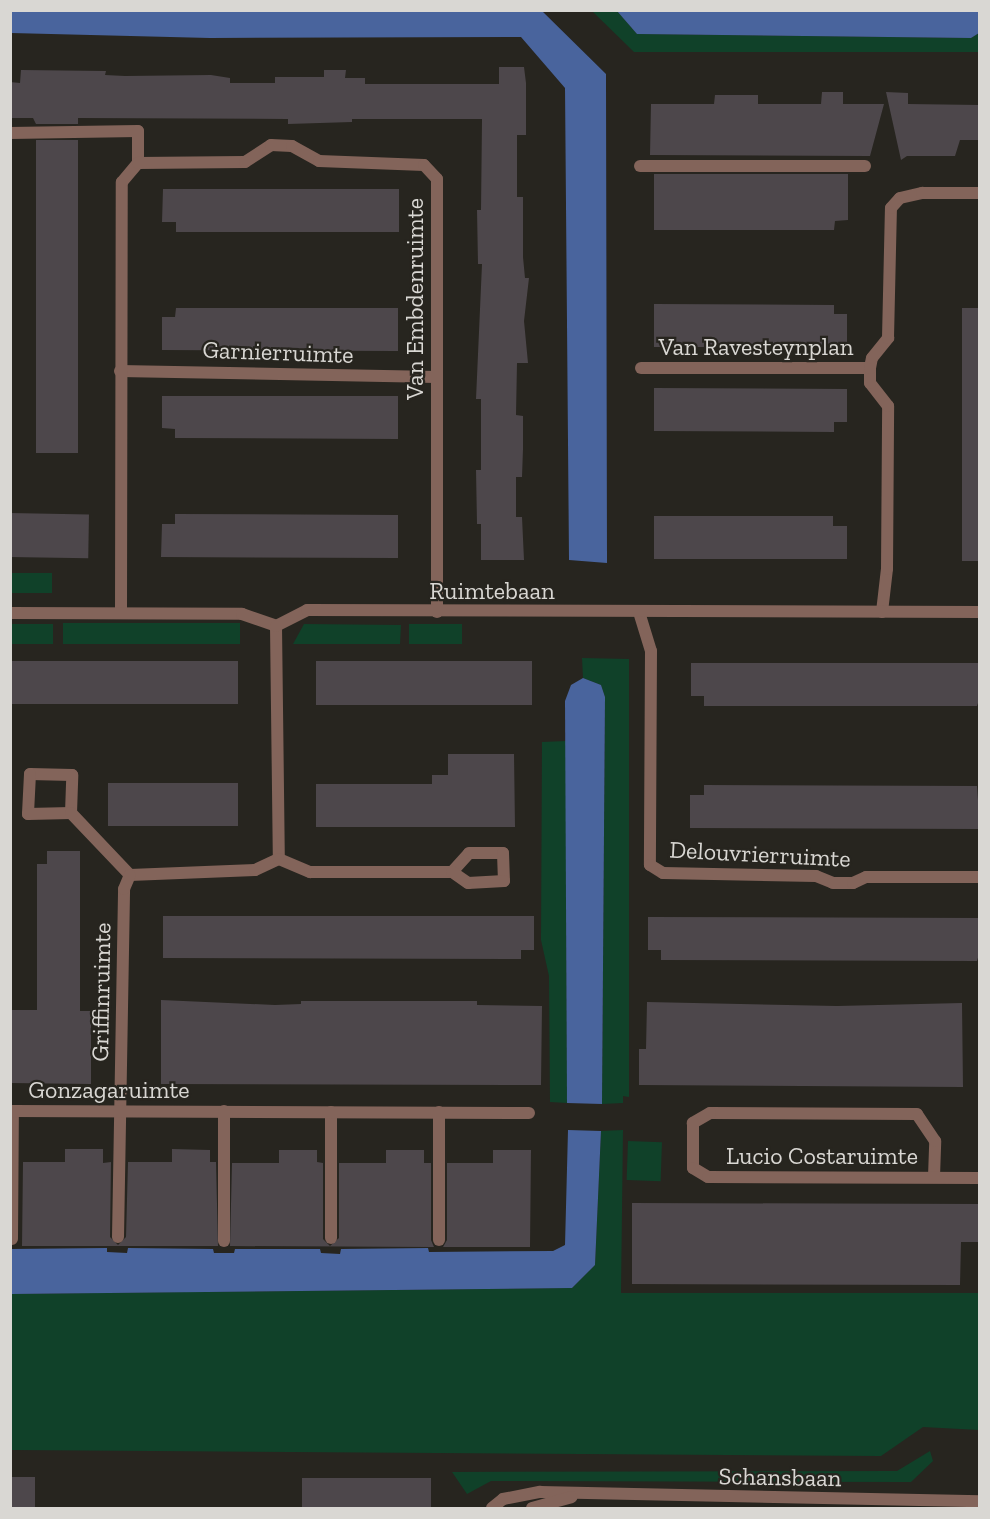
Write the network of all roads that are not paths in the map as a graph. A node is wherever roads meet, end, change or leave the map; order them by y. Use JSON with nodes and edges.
{"nodes":[{"id":1,"x":10,"y":133,"type":"edge"},
{"id":2,"x":138,"y":163,"type":"junction"},
{"id":3,"x":640,"y":166,"type":"dead end"},
{"id":4,"x":865,"y":166,"type":"dead end"},
{"id":5,"x":980,"y":193,"type":"edge"},
{"id":6,"x":641,"y":368,"type":"dead end"},
{"id":7,"x":870,"y":368,"type":"junction"},
{"id":8,"x":120,"y":371,"type":"junction"},
{"id":9,"x":436,"y":377,"type":"junction"},
{"id":10,"x":437,"y":612,"type":"junction"},
{"id":11,"x":639,"y":612,"type":"junction"},
{"id":12,"x":882,"y":612,"type":"junction"},
{"id":13,"x":980,"y":612,"type":"edge"},
{"id":14,"x":10,"y":613,"type":"edge"},
{"id":15,"x":121,"y":613,"type":"junction"},
{"id":16,"x":276,"y":626,"type":"junction"},
{"id":17,"x":71,"y":813,"type":"junction"},
{"id":18,"x":279,"y":859,"type":"junction"},
{"id":19,"x":452,"y":872,"type":"dead end"},
{"id":20,"x":130,"y":875,"type":"junction"},
{"id":21,"x":980,"y":877,"type":"edge"},
{"id":22,"x":120,"y":1110,"type":"junction"},
{"id":23,"x":224,"y":1111,"type":"junction"},
{"id":24,"x":331,"y":1112,"type":"junction"},
{"id":25,"x":439,"y":1112,"type":"junction"},
{"id":26,"x":530,"y":1113,"type":"dead end"},
{"id":27,"x":933,"y":1177,"type":"junction"},
{"id":28,"x":980,"y":1178,"type":"edge"},
{"id":29,"x":118,"y":1237,"type":"dead end"},
{"id":30,"x":331,"y":1238,"type":"dead end"},
{"id":31,"x":12,"y":1239,"type":"edge"},
{"id":32,"x":439,"y":1240,"type":"dead end"},
{"id":33,"x":224,"y":1241,"type":"dead end"},
{"id":34,"x":584,"y":1494,"type":"junction"},
{"id":35,"x":978,"y":1501,"type":"edge"},
{"id":36,"x":492,"y":1509,"type":"edge"},
{"id":37,"x":532,"y":1509,"type":"edge"}],
"edges":[{"from":1,"to":2,"type":"street"},
{"from":2,"to":8,"type":"street"},
{"from":2,"to":9,"type":"street","name":"Van Embdenruimte"},
{"from":3,"to":4,"type":"street"},
{"from":5,"to":7,"type":"street","name":"Van Ravesteynplan"},
{"from":6,"to":7,"type":"street","name":"Van Ravesteynplan"},
{"from":7,"to":12,"type":"street","name":"Van Ravesteynplan"},
{"from":8,"to":9,"type":"street","name":"Garnierruimte"},
{"from":8,"to":15,"type":"street"},
{"from":9,"to":10,"type":"street","name":"Van Embdenruimte"},
{"from":10,"to":11,"type":"street","name":"Ruimtebaan"},
{"from":10,"to":16,"type":"street","name":"Ruimtebaan"},
{"from":11,"to":12,"type":"street","name":"Ruimtebaan"},
{"from":11,"to":21,"type":"street","name":"Delouvrierruimte"},
{"from":12,"to":13,"type":"street","name":"Ruimtebaan"},
{"from":14,"to":15,"type":"street"},
{"from":15,"to":16,"type":"street"},
{"from":16,"to":18,"type":"street"},
{"from":17,"to":17,"type":"street"},
{"from":17,"to":20,"type":"street"},
{"from":18,"to":19,"type":"street"},
{"from":18,"to":20,"type":"street"},
{"from":20,"to":22,"type":"street","name":"Griffinruimte"},
{"from":22,"to":23,"type":"street","name":"Gonzagaruimte"},
{"from":22,"to":29,"type":"street","name":"Griffinruimte"},
{"from":22,"to":31,"type":"street","name":"Gonzagaruimte"},
{"from":23,"to":24,"type":"street","name":"Gonzagaruimte"},
{"from":23,"to":33,"type":"street","name":"Gonzagaruimte"},
{"from":24,"to":25,"type":"street","name":"Gonzagaruimte"},
{"from":24,"to":30,"type":"street"},
{"from":25,"to":26,"type":"street","name":"Gonzagaruimte"},
{"from":25,"to":32,"type":"street"},
{"from":27,"to":27,"type":"street","name":"Lucio Costaruimte"},
{"from":27,"to":28,"type":"street","name":"Lucio Costaruimte"},
{"from":34,"to":35,"type":"street","name":"Schansbaan"},
{"from":34,"to":36,"type":"street","name":"Schansbaan"},
{"from":34,"to":37,"type":"street","name":"Schansbaan"}]}
